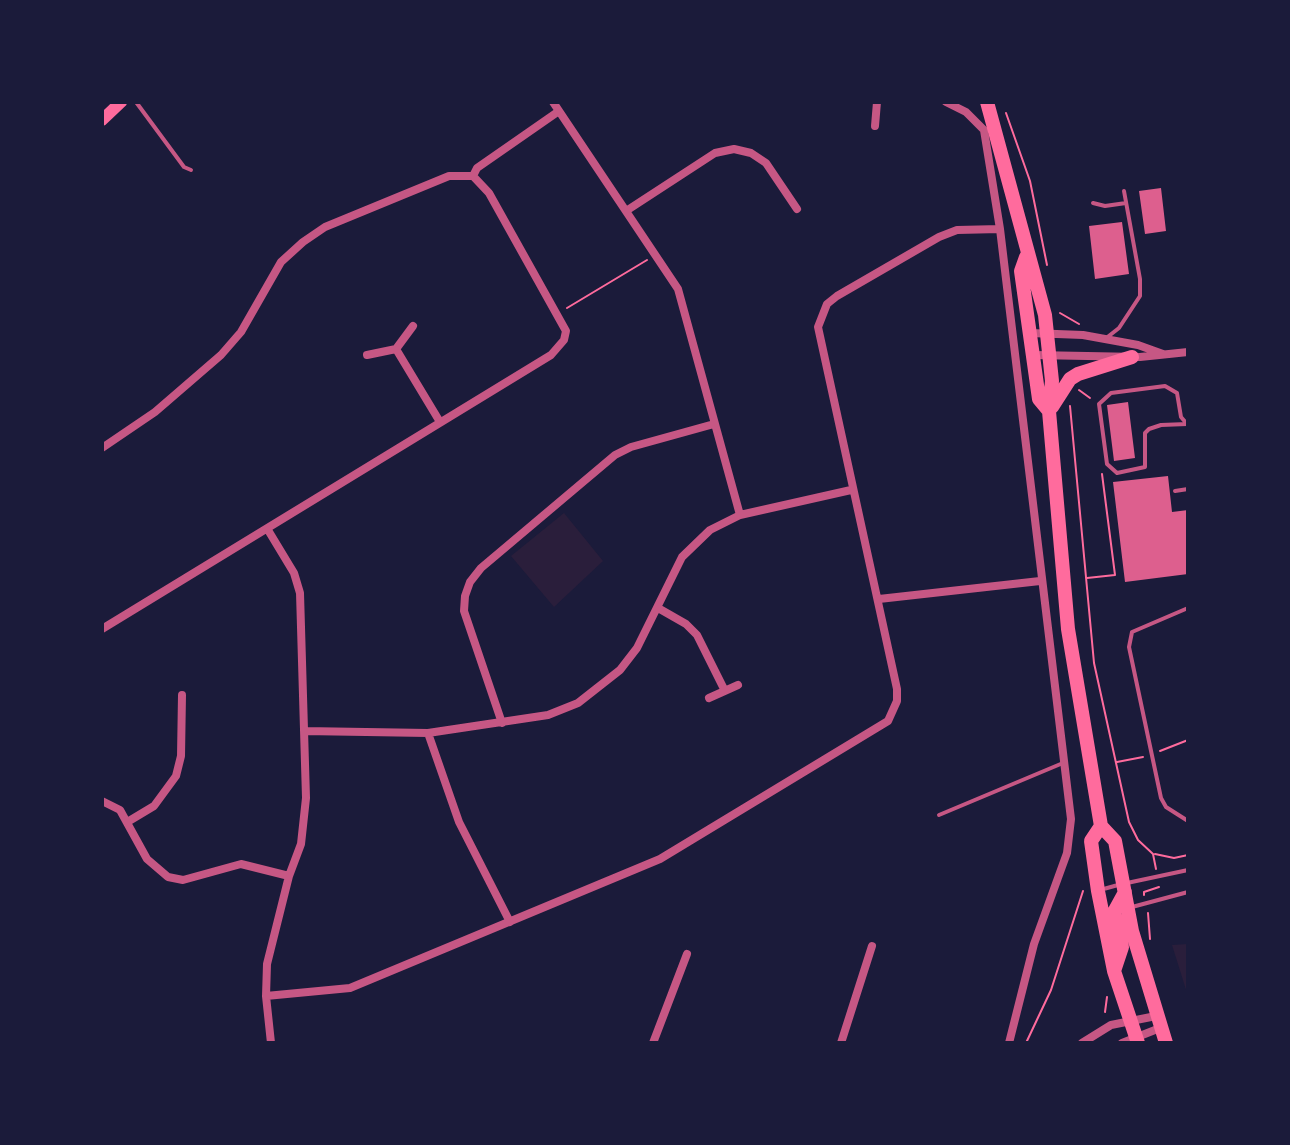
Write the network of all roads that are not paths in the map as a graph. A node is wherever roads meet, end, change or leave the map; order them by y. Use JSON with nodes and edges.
{"nodes":[{"id":1,"x":121,"y":102,"type":"edge"},
{"id":2,"x":136,"y":102,"type":"edge"},
{"id":3,"x":553,"y":102,"type":"edge"},
{"id":4,"x":877,"y":102,"type":"edge"},
{"id":5,"x":946,"y":102,"type":"edge"},
{"id":6,"x":987,"y":102,"type":"edge"},
{"id":7,"x":559,"y":111,"type":"junction"},
{"id":8,"x":102,"y":120,"type":"edge"},
{"id":9,"x":875,"y":126,"type":"dead end"},
{"id":10,"x":191,"y":170,"type":"dead end"},
{"id":11,"x":473,"y":176,"type":"junction"},
{"id":12,"x":1124,"y":191,"type":"dead end"},
{"id":13,"x":1093,"y":203,"type":"dead end"},
{"id":14,"x":1126,"y":203,"type":"junction"},
{"id":15,"x":797,"y":209,"type":"dead end"},
{"id":16,"x":626,"y":211,"type":"junction"},
{"id":17,"x":1000,"y":229,"type":"junction"},
{"id":18,"x":1026,"y":257,"type":"junction"},
{"id":19,"x":413,"y":326,"type":"dead end"},
{"id":20,"x":1046,"y":331,"type":"junction"},
{"id":21,"x":1030,"y":333,"type":"junction"},
{"id":22,"x":1105,"y":339,"type":"junction"},
{"id":23,"x":396,"y":349,"type":"junction"},
{"id":24,"x":1188,"y":352,"type":"edge"},
{"id":25,"x":1041,"y":354,"type":"junction"},
{"id":26,"x":1164,"y":354,"type":"junction"},
{"id":27,"x":367,"y":355,"type":"dead end"},
{"id":28,"x":1132,"y":357,"type":"junction"},
{"id":29,"x":1049,"y":411,"type":"junction"},
{"id":30,"x":440,"y":422,"type":"junction"},
{"id":31,"x":714,"y":424,"type":"junction"},
{"id":32,"x":1188,"y":424,"type":"edge"},
{"id":33,"x":102,"y":448,"type":"edge"},
{"id":34,"x":1188,"y":489,"type":"edge"},
{"id":35,"x":851,"y":490,"type":"junction"},
{"id":36,"x":1175,"y":491,"type":"dead end"},
{"id":37,"x":740,"y":515,"type":"junction"},
{"id":38,"x":268,"y":530,"type":"junction"},
{"id":39,"x":1040,"y":581,"type":"junction"},
{"id":40,"x":879,"y":599,"type":"junction"},
{"id":41,"x":658,"y":608,"type":"junction"},
{"id":42,"x":1188,"y":608,"type":"edge"},
{"id":43,"x":102,"y":629,"type":"edge"},
{"id":44,"x":738,"y":685,"type":"dead end"},
{"id":45,"x":725,"y":691,"type":"junction"},
{"id":46,"x":182,"y":695,"type":"dead end"},
{"id":47,"x":709,"y":698,"type":"dead end"},
{"id":48,"x":502,"y":723,"type":"junction"},
{"id":49,"x":304,"y":731,"type":"junction"},
{"id":50,"x":428,"y":733,"type":"junction"},
{"id":51,"x":1063,"y":763,"type":"junction"},
{"id":52,"x":102,"y":801,"type":"edge"},
{"id":53,"x":939,"y":815,"type":"dead end"},
{"id":54,"x":129,"y":821,"type":"junction"},
{"id":55,"x":1188,"y":821,"type":"edge"},
{"id":56,"x":1101,"y":826,"type":"junction"},
{"id":57,"x":1188,"y":870,"type":"edge"},
{"id":58,"x":289,"y":876,"type":"junction"},
{"id":59,"x":1126,"y":886,"type":"junction"},
{"id":60,"x":1091,"y":889,"type":"junction"},
{"id":61,"x":1188,"y":892,"type":"edge"},
{"id":62,"x":1114,"y":912,"type":"junction"},
{"id":63,"x":510,"y":922,"type":"junction"},
{"id":64,"x":872,"y":946,"type":"dead end"},
{"id":65,"x":687,"y":954,"type":"dead end"},
{"id":66,"x":266,"y":996,"type":"junction"},
{"id":67,"x":1129,"y":1019,"type":"junction"},
{"id":68,"x":1158,"y":1022,"type":"junction"},
{"id":69,"x":1132,"y":1042,"type":"edge"},
{"id":70,"x":271,"y":1043,"type":"edge"},
{"id":71,"x":653,"y":1043,"type":"edge"},
{"id":72,"x":841,"y":1043,"type":"edge"},
{"id":73,"x":1009,"y":1043,"type":"edge"},
{"id":74,"x":1082,"y":1043,"type":"edge"},
{"id":75,"x":1166,"y":1043,"type":"edge"}],
"edges":[{"from":1,"to":8,"type":"main road"},
{"from":2,"to":10,"type":"lane"},
{"from":3,"to":7,"type":"street"},
{"from":4,"to":9,"type":"street"},
{"from":5,"to":17,"type":"street"},
{"from":6,"to":18,"type":"main road"},
{"from":7,"to":11,"type":"street"},
{"from":7,"to":16,"type":"street"},
{"from":11,"to":30,"type":"street"},
{"from":11,"to":33,"type":"street"},
{"from":12,"to":14,"type":"lane"},
{"from":13,"to":14,"type":"lane"},
{"from":14,"to":22,"type":"lane"},
{"from":15,"to":16,"type":"street"},
{"from":16,"to":31,"type":"street"},
{"from":17,"to":35,"type":"street"},
{"from":17,"to":39,"type":"street"},
{"from":18,"to":20,"type":"main road"},
{"from":18,"to":21,"type":"main road"},
{"from":19,"to":23,"type":"street"},
{"from":20,"to":21,"type":"street"},
{"from":20,"to":22,"type":"street"},
{"from":20,"to":25,"type":"main road"},
{"from":21,"to":25,"type":"main road"},
{"from":22,"to":26,"type":"street"},
{"from":23,"to":27,"type":"street"},
{"from":23,"to":30,"type":"street"},
{"from":24,"to":26,"type":"street"},
{"from":25,"to":28,"type":"street"},
{"from":25,"to":29,"type":"main road"},
{"from":26,"to":28,"type":"street"},
{"from":28,"to":29,"type":"main road"},
{"from":29,"to":56,"type":"main road"},
{"from":30,"to":38,"type":"street"},
{"from":31,"to":37,"type":"street"},
{"from":31,"to":48,"type":"street"},
{"from":32,"to":32,"type":"lane"},
{"from":34,"to":36,"type":"lane"},
{"from":35,"to":37,"type":"street"},
{"from":35,"to":40,"type":"street"},
{"from":37,"to":41,"type":"street"},
{"from":38,"to":43,"type":"street"},
{"from":38,"to":49,"type":"street"},
{"from":39,"to":40,"type":"street"},
{"from":39,"to":51,"type":"street"},
{"from":40,"to":63,"type":"street"},
{"from":41,"to":45,"type":"street"},
{"from":41,"to":48,"type":"street"},
{"from":42,"to":55,"type":"lane"},
{"from":44,"to":45,"type":"street"},
{"from":45,"to":47,"type":"street"},
{"from":46,"to":54,"type":"street"},
{"from":48,"to":50,"type":"street"},
{"from":49,"to":50,"type":"street"},
{"from":49,"to":58,"type":"street"},
{"from":50,"to":63,"type":"street"},
{"from":51,"to":53,"type":"lane"},
{"from":51,"to":73,"type":"street"},
{"from":52,"to":54,"type":"street"},
{"from":54,"to":58,"type":"street"},
{"from":56,"to":59,"type":"main road"},
{"from":56,"to":60,"type":"main road"},
{"from":57,"to":59,"type":"lane"},
{"from":58,"to":66,"type":"street"},
{"from":59,"to":60,"type":"lane"},
{"from":59,"to":62,"type":"main road"},
{"from":60,"to":62,"type":"main road"},
{"from":61,"to":62,"type":"lane"},
{"from":62,"to":67,"type":"main road"},
{"from":62,"to":68,"type":"main road"},
{"from":63,"to":66,"type":"street"},
{"from":64,"to":72,"type":"street"},
{"from":65,"to":71,"type":"street"},
{"from":66,"to":70,"type":"street"},
{"from":67,"to":68,"type":"street"},
{"from":67,"to":69,"type":"main road"},
{"from":67,"to":74,"type":"street"},
{"from":68,"to":69,"type":"street"},
{"from":68,"to":75,"type":"main road"}]}
